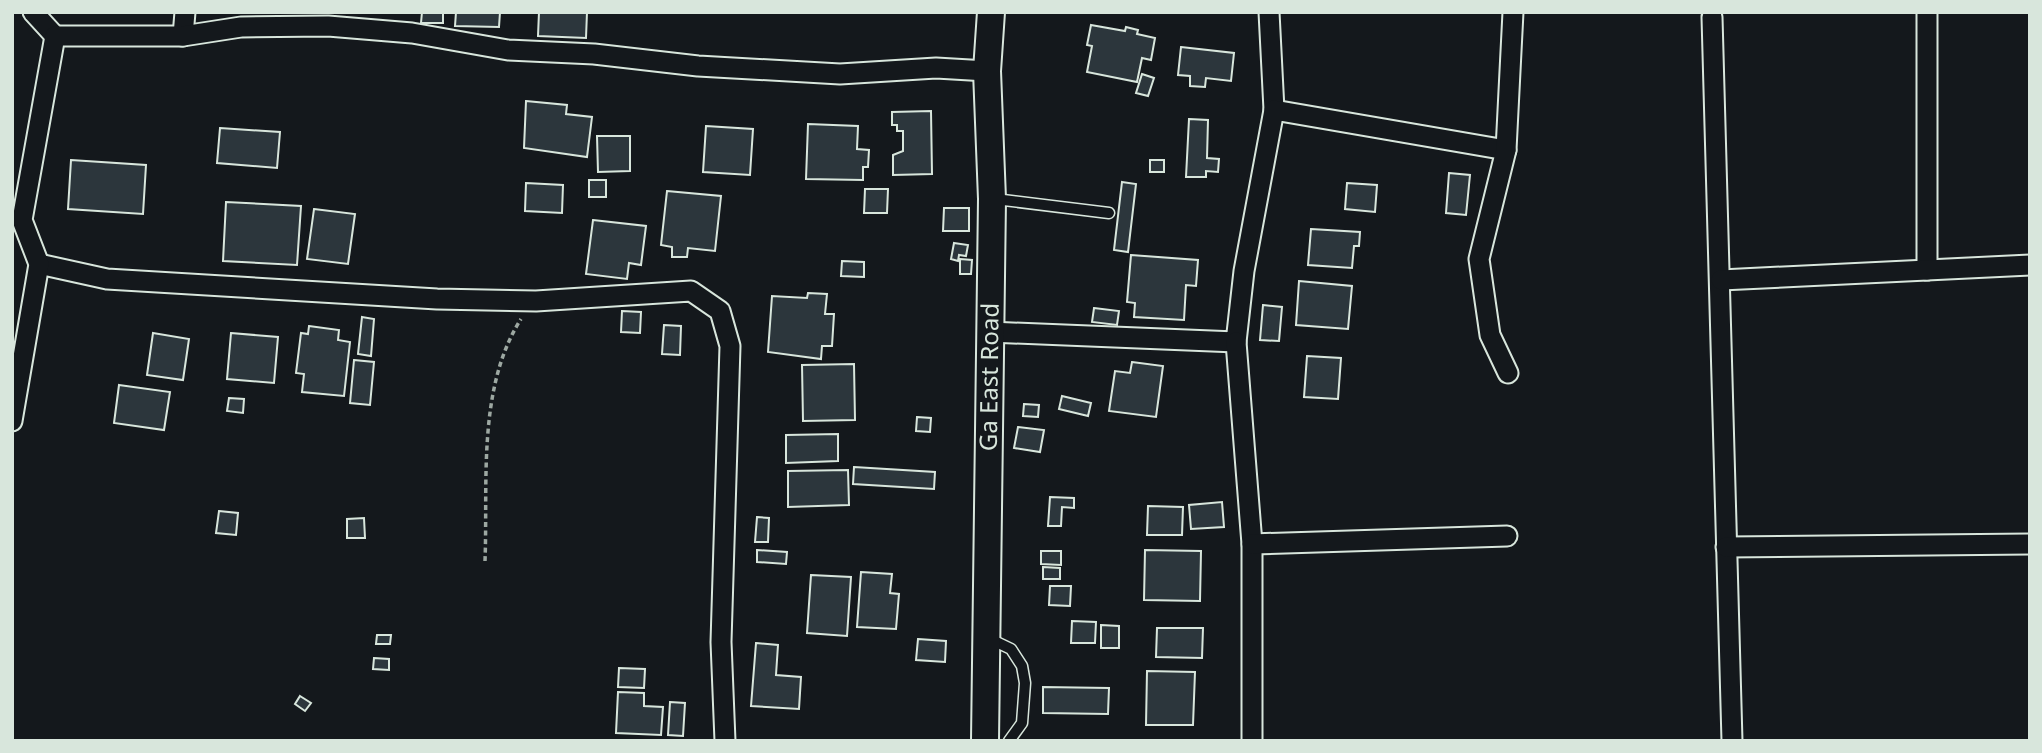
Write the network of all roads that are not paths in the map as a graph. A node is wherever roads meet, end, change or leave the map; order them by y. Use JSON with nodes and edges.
{"nodes":[{"id":1,"x":33,"y":12,"type":"edge"},
{"id":2,"x":185,"y":12,"type":"edge"},
{"id":3,"x":991,"y":12,"type":"edge"},
{"id":4,"x":1269,"y":12,"type":"edge"},
{"id":5,"x":1513,"y":12,"type":"edge"},
{"id":6,"x":1927,"y":12,"type":"edge"},
{"id":7,"x":1712,"y":17,"type":"dead end"},
{"id":8,"x":55,"y":36,"type":"junction"},
{"id":9,"x":183,"y":36,"type":"junction"},
{"id":10,"x":987,"y":71,"type":"junction"},
{"id":11,"x":1274,"y":110,"type":"junction"},
{"id":12,"x":1506,"y":150,"type":"junction"},
{"id":13,"x":992,"y":199,"type":"junction"},
{"id":14,"x":1109,"y":213,"type":"dead end"},
{"id":15,"x":17,"y":219,"type":"edge"},
{"id":16,"x":39,"y":264,"type":"junction"},
{"id":17,"x":2030,"y":265,"type":"edge"},
{"id":18,"x":1927,"y":270,"type":"junction"},
{"id":19,"x":1721,"y":280,"type":"junction"},
{"id":20,"x":989,"y":332,"type":"junction"},
{"id":21,"x":1236,"y":342,"type":"junction"},
{"id":22,"x":1508,"y":373,"type":"dead end"},
{"id":23,"x":12,"y":421,"type":"edge"},
{"id":24,"x":1507,"y":536,"type":"dead end"},
{"id":25,"x":1252,"y":544,"type":"junction"},
{"id":26,"x":2030,"y":544,"type":"edge"},
{"id":27,"x":1727,"y":547,"type":"junction"},
{"id":28,"x":984,"y":636,"type":"junction"},
{"id":29,"x":725,"y":741,"type":"edge"},
{"id":30,"x":985,"y":741,"type":"edge"},
{"id":31,"x":1009,"y":741,"type":"edge"},
{"id":32,"x":1252,"y":741,"type":"edge"},
{"id":33,"x":1732,"y":741,"type":"edge"}],
"edges":[{"from":1,"to":8,"type":"street"},
{"from":2,"to":9,"type":"street"},
{"from":3,"to":10,"type":"street","name":"Ga East Road"},
{"from":4,"to":11,"type":"street"},
{"from":5,"to":12,"type":"street"},
{"from":6,"to":18,"type":"street"},
{"from":7,"to":19,"type":"street"},
{"from":8,"to":9,"type":"street"},
{"from":8,"to":15,"type":"street"},
{"from":9,"to":10,"type":"street"},
{"from":10,"to":13,"type":"street","name":"Ga East Road"},
{"from":11,"to":12,"type":"street"},
{"from":11,"to":21,"type":"street"},
{"from":12,"to":22,"type":"street"},
{"from":13,"to":14,"type":"lane"},
{"from":13,"to":20,"type":"street","name":"Ga East Road"},
{"from":15,"to":16,"type":"street"},
{"from":16,"to":23,"type":"street"},
{"from":16,"to":29,"type":"street"},
{"from":17,"to":18,"type":"street"},
{"from":18,"to":19,"type":"street"},
{"from":19,"to":27,"type":"street"},
{"from":20,"to":21,"type":"street"},
{"from":20,"to":28,"type":"street","name":"Ga East Road"},
{"from":21,"to":25,"type":"street"},
{"from":24,"to":25,"type":"street"},
{"from":25,"to":32,"type":"street"},
{"from":26,"to":27,"type":"street"},
{"from":27,"to":33,"type":"street"},
{"from":28,"to":30,"type":"street","name":"Ga East Road"},
{"from":28,"to":31,"type":"lane"}]}
